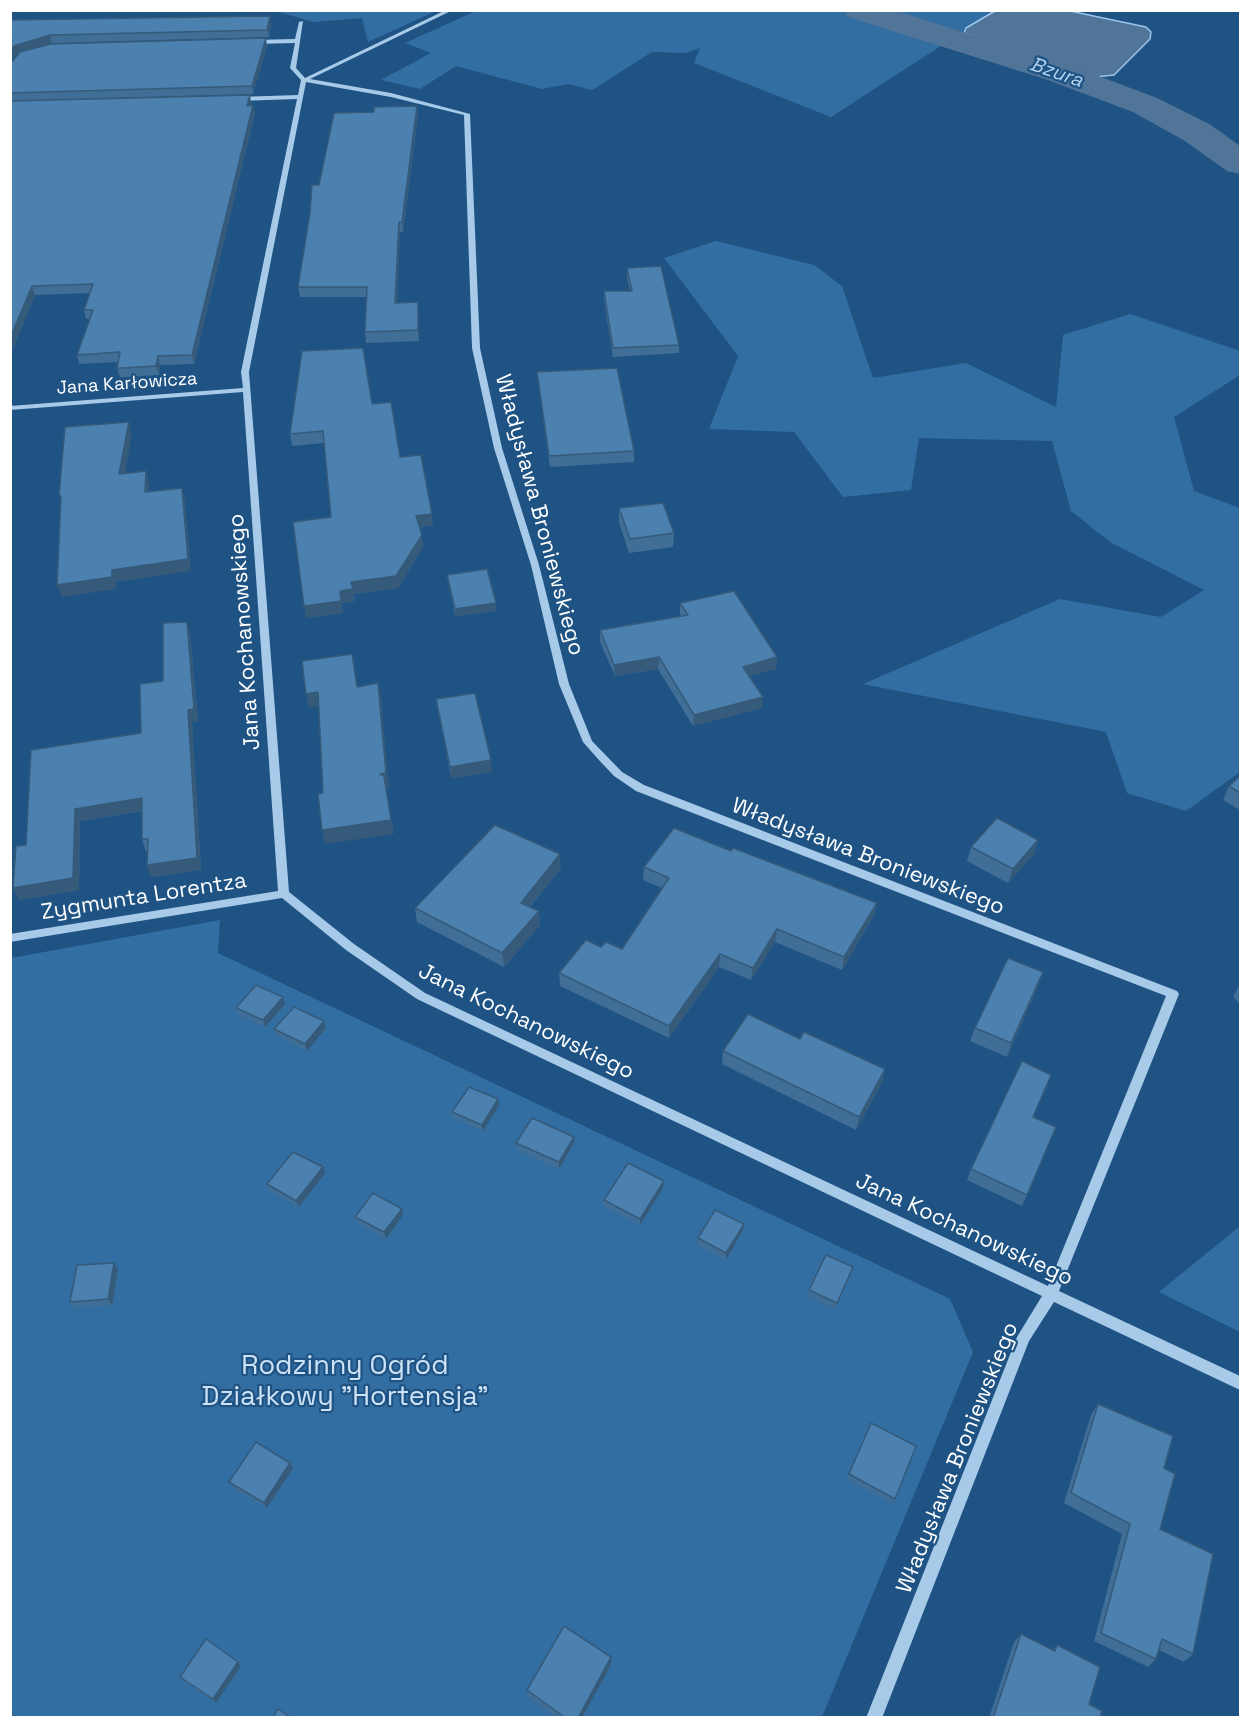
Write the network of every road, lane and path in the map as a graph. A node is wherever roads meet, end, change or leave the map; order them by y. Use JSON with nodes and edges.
{"nodes":[{"id":1,"x":451,"y":10,"type":"edge"},
{"id":2,"x":301,"y":22,"type":"dead end"},
{"id":3,"x":296,"y":41,"type":"junction"},
{"id":4,"x":250,"y":42,"type":"edge"},
{"id":5,"x":304,"y":80,"type":"junction"},
{"id":6,"x":301,"y":97,"type":"junction"},
{"id":7,"x":231,"y":99,"type":"edge"},
{"id":8,"x":246,"y":390,"type":"junction"},
{"id":9,"x":10,"y":408,"type":"edge"},
{"id":10,"x":284,"y":894,"type":"junction"},
{"id":11,"x":10,"y":938,"type":"edge"},
{"id":12,"x":1052,"y":1293,"type":"junction"},
{"id":13,"x":1240,"y":1383,"type":"edge"},
{"id":14,"x":874,"y":1718,"type":"edge"}],
"edges":[{"from":1,"to":5,"type":"street"},
{"from":2,"to":3,"type":"street"},
{"from":3,"to":4,"type":"street"},
{"from":3,"to":5,"type":"street"},
{"from":5,"to":6,"type":"street","name":"Jana Kochanowskiego"},
{"from":5,"to":12,"type":"street","name":"Władysława Broniewskiego"},
{"from":6,"to":7,"type":"street"},
{"from":6,"to":8,"type":"street","name":"Jana Kochanowskiego"},
{"from":8,"to":9,"type":"street","name":"Jana Karłowicza"},
{"from":8,"to":10,"type":"street","name":"Jana Kochanowskiego"},
{"from":10,"to":11,"type":"street","name":"Zygmunta Lorentza"},
{"from":10,"to":12,"type":"street","name":"Jana Kochanowskiego"},
{"from":12,"to":13,"type":"street","name":"Jana Kochanowskiego"},
{"from":12,"to":14,"type":"street","name":"Władysława Broniewskiego"}]}
